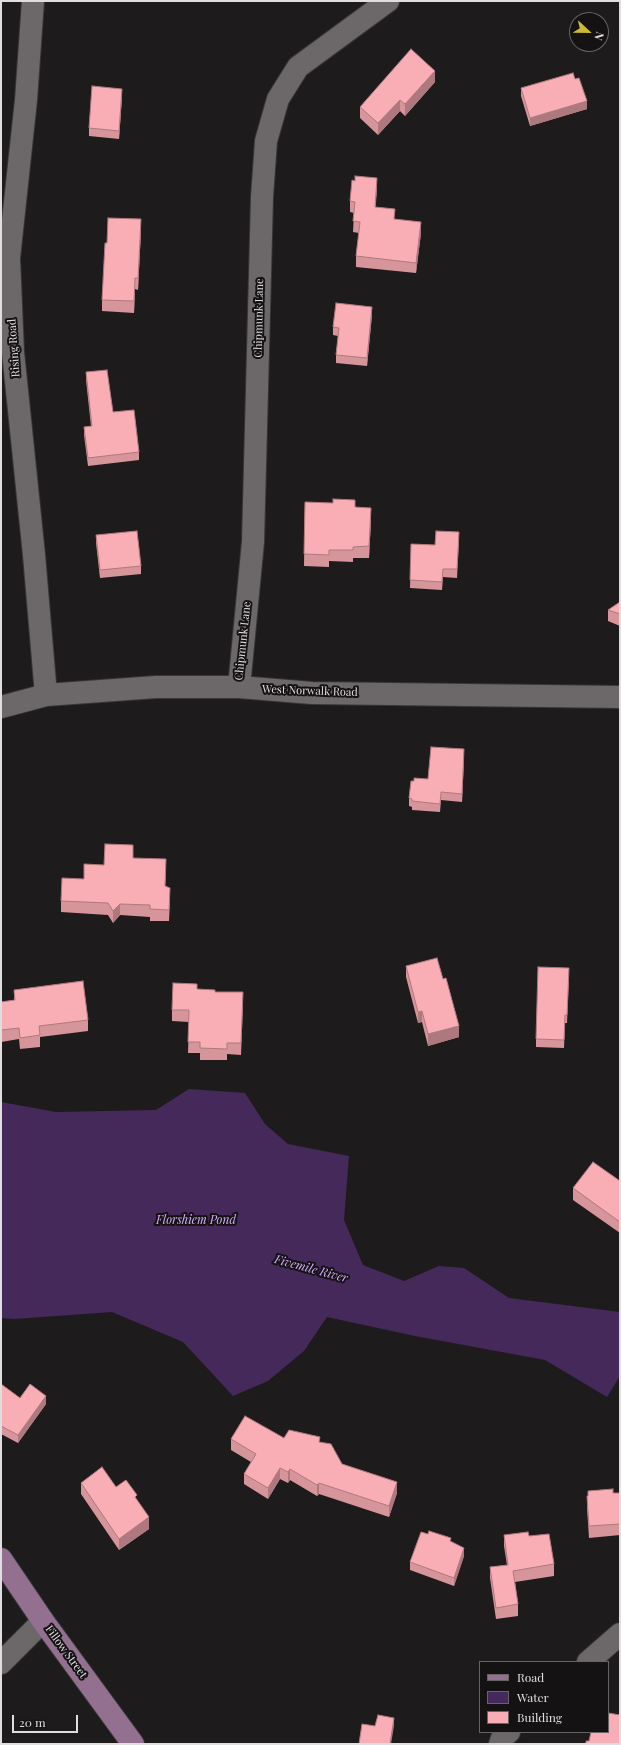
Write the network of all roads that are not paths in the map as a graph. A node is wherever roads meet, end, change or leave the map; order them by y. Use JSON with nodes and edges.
{"nodes":[{"id":1,"x":33,"y":1,"type":"edge"},
{"id":2,"x":388,"y":1,"type":"edge"},
{"id":3,"x":239,"y":687,"type":"junction"},
{"id":4,"x":46,"y":695,"type":"junction"},
{"id":5,"x":620,"y":697,"type":"edge"},
{"id":6,"x":1,"y":707,"type":"edge"},
{"id":7,"x":1,"y":1559,"type":"edge"},
{"id":8,"x":43,"y":1621,"type":"junction"},
{"id":9,"x":620,"y":1634,"type":"edge"},
{"id":10,"x":589,"y":1661,"type":"edge"},
{"id":11,"x":1,"y":1663,"type":"edge"},
{"id":12,"x":508,"y":1733,"type":"edge"},
{"id":13,"x":133,"y":1744,"type":"edge"},
{"id":14,"x":500,"y":1744,"type":"edge"}],
"edges":[{"from":1,"to":4,"type":"street","name":"Rising Road"},
{"from":2,"to":3,"type":"street","name":"Chipmunk Lane"},
{"from":3,"to":4,"type":"street","name":"West Norwalk Road"},
{"from":3,"to":5,"type":"street","name":"West Norwalk Road"},
{"from":4,"to":6,"type":"street","name":"West Norwalk Road"},
{"from":7,"to":8,"type":"main road","name":"Fillow Street"},
{"from":8,"to":11,"type":"street"},
{"from":8,"to":13,"type":"main road","name":"Fillow Street"},
{"from":9,"to":10,"type":"street"},
{"from":12,"to":14,"type":"street"}]}
